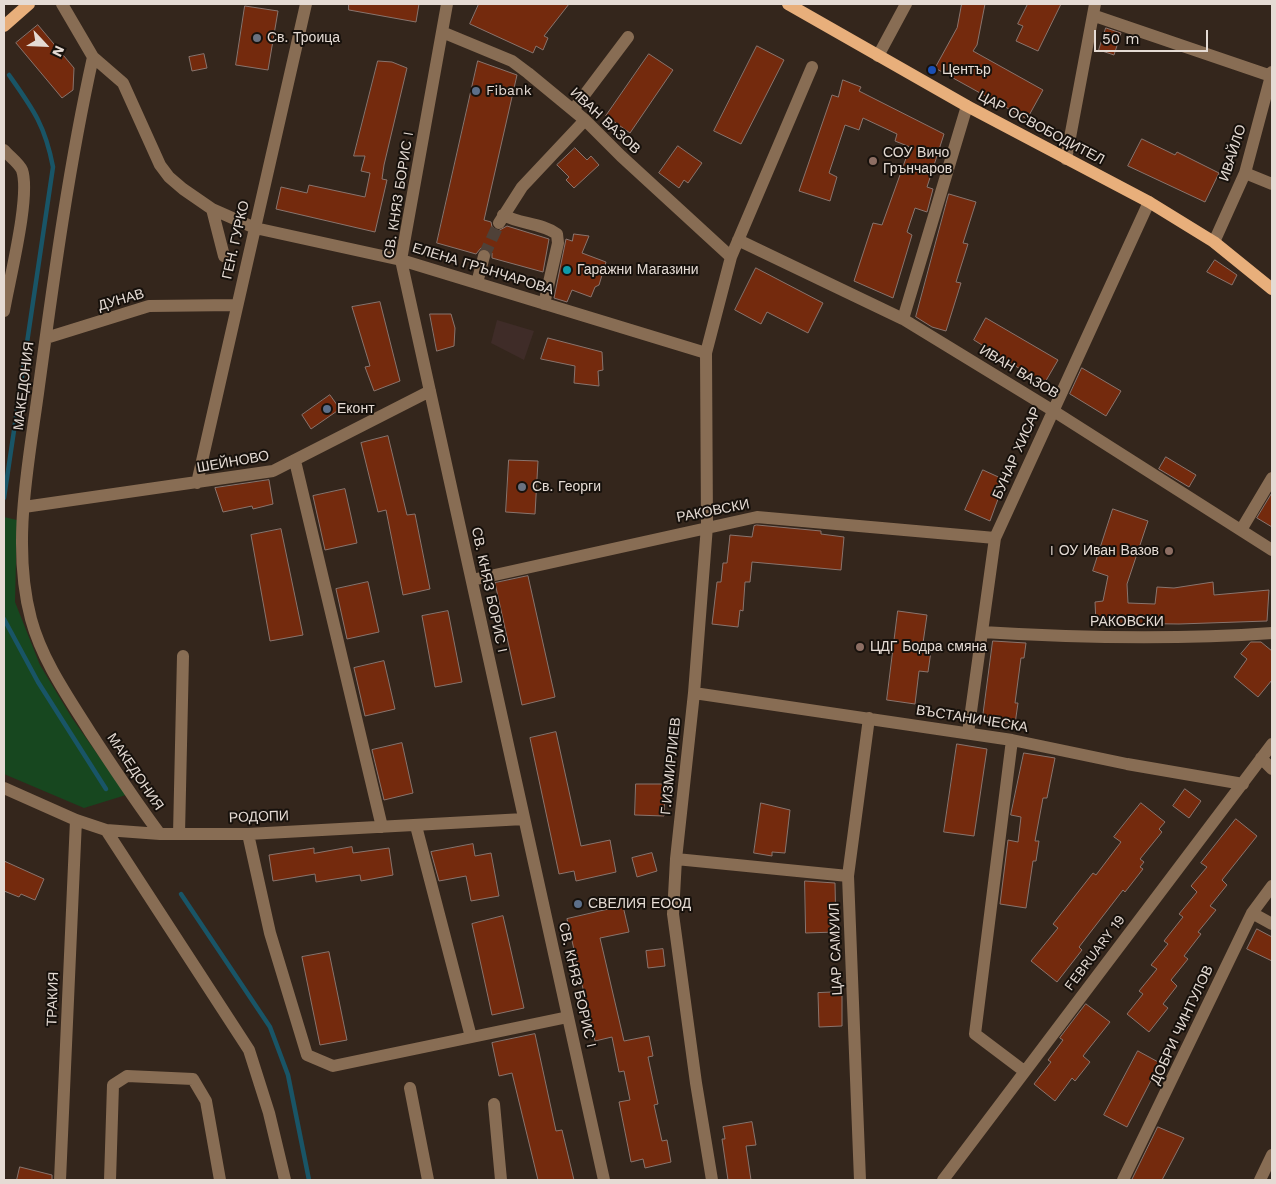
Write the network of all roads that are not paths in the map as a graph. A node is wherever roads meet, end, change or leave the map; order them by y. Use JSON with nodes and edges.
{"nodes":[{"id":1,"x":29,"y":4,"type":"edge"},
{"id":2,"x":62,"y":4,"type":"edge"},
{"id":3,"x":306,"y":4,"type":"edge"},
{"id":4,"x":447,"y":4,"type":"edge"},
{"id":5,"x":788,"y":4,"type":"edge"},
{"id":6,"x":906,"y":4,"type":"edge"},
{"id":7,"x":1095,"y":10,"type":"edge"},
{"id":8,"x":4,"y":26,"type":"edge"},
{"id":9,"x":442,"y":32,"type":"junction"},
{"id":10,"x":628,"y":37,"type":"dead end"},
{"id":11,"x":878,"y":56,"type":"junction"},
{"id":12,"x":92,"y":57,"type":"junction"},
{"id":13,"x":812,"y":67,"type":"dead end"},
{"id":14,"x":1272,"y":74,"type":"edge"},
{"id":15,"x":967,"y":106,"type":"junction"},
{"id":16,"x":573,"y":110,"type":"junction"},
{"id":17,"x":585,"y":120,"type":"junction"},
{"id":18,"x":4,"y":150,"type":"edge"},
{"id":19,"x":1066,"y":159,"type":"junction"},
{"id":20,"x":1245,"y":173,"type":"junction"},
{"id":21,"x":1272,"y":184,"type":"edge"},
{"id":22,"x":1149,"y":202,"type":"junction"},
{"id":23,"x":212,"y":209,"type":"junction"},
{"id":24,"x":255,"y":228,"type":"junction"},
{"id":25,"x":738,"y":240,"type":"junction"},
{"id":26,"x":1214,"y":242,"type":"junction"},
{"id":27,"x":224,"y":256,"type":"dead end"},
{"id":28,"x":484,"y":256,"type":"tunnel mouth"},
{"id":29,"x":732,"y":257,"type":"junction"},
{"id":30,"x":401,"y":260,"type":"junction"},
{"id":31,"x":477,"y":283,"type":"junction"},
{"id":32,"x":1272,"y":289,"type":"edge"},
{"id":33,"x":544,"y":304,"type":"junction"},
{"id":34,"x":236,"y":305,"type":"junction"},
{"id":35,"x":4,"y":311,"type":"edge"},
{"id":36,"x":903,"y":319,"type":"junction"},
{"id":37,"x":46,"y":338,"type":"junction"},
{"id":38,"x":706,"y":352,"type":"junction"},
{"id":39,"x":430,"y":391,"type":"junction"},
{"id":40,"x":1052,"y":410,"type":"junction"},
{"id":41,"x":295,"y":461,"type":"junction"},
{"id":42,"x":1272,"y":478,"type":"edge"},
{"id":43,"x":197,"y":483,"type":"junction"},
{"id":44,"x":24,"y":507,"type":"junction"},
{"id":45,"x":707,"y":526,"type":"junction"},
{"id":46,"x":1241,"y":530,"type":"junction"},
{"id":47,"x":995,"y":538,"type":"junction"},
{"id":48,"x":1272,"y":550,"type":"edge"},
{"id":49,"x":472,"y":580,"type":"junction"},
{"id":50,"x":982,"y":632,"type":"junction"},
{"id":51,"x":1272,"y":633,"type":"edge"},
{"id":52,"x":183,"y":656,"type":"dead end"},
{"id":53,"x":694,"y":693,"type":"junction"},
{"id":54,"x":869,"y":718,"type":"junction"},
{"id":55,"x":968,"y":733,"type":"junction"},
{"id":56,"x":1012,"y":740,"type":"junction"},
{"id":57,"x":1272,"y":744,"type":"edge"},
{"id":58,"x":1262,"y":758,"type":"junction"},
{"id":59,"x":1272,"y":769,"type":"edge"},
{"id":60,"x":1243,"y":784,"type":"junction"},
{"id":61,"x":4,"y":788,"type":"edge"},
{"id":62,"x":524,"y":819,"type":"junction"},
{"id":63,"x":76,"y":820,"type":"junction"},
{"id":64,"x":416,"y":826,"type":"junction"},
{"id":65,"x":382,"y":827,"type":"junction"},
{"id":66,"x":106,"y":830,"type":"junction"},
{"id":67,"x":160,"y":834,"type":"junction"},
{"id":68,"x":179,"y":834,"type":"junction"},
{"id":69,"x":248,"y":834,"type":"junction"},
{"id":70,"x":676,"y":860,"type":"junction"},
{"id":71,"x":848,"y":876,"type":"junction"},
{"id":72,"x":1272,"y":886,"type":"edge"},
{"id":73,"x":1252,"y":913,"type":"junction"},
{"id":74,"x":1272,"y":924,"type":"edge"},
{"id":75,"x":568,"y":1017,"type":"junction"},
{"id":76,"x":471,"y":1037,"type":"junction"},
{"id":77,"x":1024,"y":1071,"type":"junction"},
{"id":78,"x":410,"y":1088,"type":"dead end"},
{"id":79,"x":494,"y":1104,"type":"dead end"},
{"id":80,"x":1272,"y":1155,"type":"edge"},
{"id":81,"x":60,"y":1180,"type":"edge"},
{"id":82,"x":110,"y":1180,"type":"edge"},
{"id":83,"x":220,"y":1180,"type":"edge"},
{"id":84,"x":285,"y":1180,"type":"edge"},
{"id":85,"x":428,"y":1180,"type":"edge"},
{"id":86,"x":501,"y":1180,"type":"edge"},
{"id":87,"x":604,"y":1180,"type":"edge"},
{"id":88,"x":712,"y":1180,"type":"edge"},
{"id":89,"x":860,"y":1180,"type":"edge"},
{"id":90,"x":943,"y":1180,"type":"edge"},
{"id":91,"x":1123,"y":1180,"type":"edge"},
{"id":92,"x":1260,"y":1180,"type":"edge"}],
"edges":[{"from":1,"to":8,"type":"main road"},
{"from":2,"to":12,"type":"street","name":"ЕЛЕНА ГРЪНЧАРОВА"},
{"from":3,"to":24,"type":"street","name":"ГЕН. ГУРКО"},
{"from":4,"to":9,"type":"street","name":"СВ. КНЯЗ БОРИС I"},
{"from":5,"to":11,"type":"main road","name":"ЦАР ОСВОБОДИТЕЛ"},
{"from":6,"to":11,"type":"street"},
{"from":7,"to":14,"type":"street"},
{"from":7,"to":19,"type":"street"},
{"from":9,"to":16,"type":"street","name":"ИВАН ВАЗОВ"},
{"from":9,"to":30,"type":"street","name":"СВ. КНЯЗ БОРИС I"},
{"from":10,"to":16,"type":"street"},
{"from":11,"to":15,"type":"main road","name":"ЦАР ОСВОБОДИТЕЛ"},
{"from":12,"to":23,"type":"street","name":"ЕЛЕНА ГРЪНЧАРОВА"},
{"from":12,"to":37,"type":"street","name":"МАКЕДОНИЯ"},
{"from":13,"to":25,"type":"street","name":"Г.ИЗМИРЛИЕВ"},
{"from":14,"to":20,"type":"street","name":"ИВАЙЛО"},
{"from":15,"to":19,"type":"main road","name":"ЦАР ОСВОБОДИТЕЛ"},
{"from":15,"to":36,"type":"street"},
{"from":16,"to":17,"type":"street","name":"ИВАН ВАЗОВ"},
{"from":17,"to":29,"type":"street","name":"ИВАН ВАЗОВ"},
{"from":17,"to":33,"type":"street"},
{"from":18,"to":35,"type":"street"},
{"from":19,"to":22,"type":"main road","name":"ЦАР ОСВОБОДИТЕЛ"},
{"from":20,"to":21,"type":"street"},
{"from":20,"to":26,"type":"street","name":"ИВАЙЛО"},
{"from":22,"to":26,"type":"main road","name":"ЦАР ОСВОБОДИТЕЛ"},
{"from":22,"to":40,"type":"street","name":"БУНАР ХИСАР"},
{"from":23,"to":24,"type":"street","name":"ЕЛЕНА ГРЪНЧАРОВА"},
{"from":23,"to":27,"type":"street"},
{"from":24,"to":30,"type":"street","name":"ЕЛЕНА ГРЪНЧАРОВА"},
{"from":24,"to":34,"type":"street","name":"ГЕН. ГУРКО"},
{"from":25,"to":29,"type":"street","name":"Г.ИЗМИРЛИЕВ"},
{"from":25,"to":36,"type":"street","name":"ИВАН ВАЗОВ"},
{"from":26,"to":32,"type":"main road","name":"ЦАР ОСВОБОДИТЕЛ"},
{"from":28,"to":31,"type":"street"},
{"from":29,"to":38,"type":"street","name":"Г.ИЗМИРЛИЕВ"},
{"from":30,"to":31,"type":"street","name":"ЕЛЕНА ГРЪНЧАРОВА"},
{"from":30,"to":39,"type":"street","name":"СВ. КНЯЗ БОРИС I"},
{"from":31,"to":33,"type":"street","name":"ЕЛЕНА ГРЪНЧАРОВА"},
{"from":33,"to":38,"type":"street","name":"ЕЛЕНА ГРЪНЧАРОВА"},
{"from":34,"to":37,"type":"street","name":"ДУНАВ"},
{"from":34,"to":43,"type":"street","name":"ГЕН. ГУРКО"},
{"from":36,"to":40,"type":"street","name":"ИВАН ВАЗОВ"},
{"from":37,"to":44,"type":"street","name":"МАКЕДОНИЯ"},
{"from":38,"to":45,"type":"street","name":"Г.ИЗМИРЛИЕВ"},
{"from":39,"to":41,"type":"street","name":"ШЕЙНОВО"},
{"from":39,"to":49,"type":"street","name":"СВ. КНЯЗ БОРИС I"},
{"from":40,"to":46,"type":"street","name":"ИВАН ВАЗОВ"},
{"from":40,"to":47,"type":"street","name":"БУНАР ХИСАР"},
{"from":41,"to":43,"type":"street","name":"ШЕЙНОВО"},
{"from":41,"to":65,"type":"street"},
{"from":42,"to":46,"type":"street"},
{"from":43,"to":44,"type":"street","name":"ШЕЙНОВО"},
{"from":44,"to":67,"type":"street","name":"МАКЕДОНИЯ"},
{"from":45,"to":47,"type":"street","name":"РАКОВСКИ"},
{"from":45,"to":49,"type":"street","name":"РАКОВСКИ"},
{"from":45,"to":53,"type":"street","name":"Г.ИЗМИРЛИЕВ"},
{"from":46,"to":48,"type":"street","name":"ИВАН ВАЗОВ"},
{"from":47,"to":50,"type":"street","name":"БУНАР ХИСАР"},
{"from":49,"to":62,"type":"street","name":"СВ. КНЯЗ БОРИС I"},
{"from":50,"to":51,"type":"street","name":"РАКОВСКИ"},
{"from":50,"to":55,"type":"street","name":"БУНАР ХИСАР"},
{"from":52,"to":68,"type":"street"},
{"from":53,"to":54,"type":"street","name":"ВЪСТАНИЧЕСКА"},
{"from":53,"to":70,"type":"street","name":"Г.ИЗМИРЛИЕВ"},
{"from":54,"to":55,"type":"street","name":"ВЪСТАНИЧЕСКА"},
{"from":54,"to":71,"type":"street","name":"ЦАР САМУИЛ"},
{"from":55,"to":56,"type":"street","name":"ВЪСТАНИЧЕСКА"},
{"from":56,"to":60,"type":"street","name":"ВЪСТАНИЧЕСКА"},
{"from":56,"to":77,"type":"street"},
{"from":57,"to":58,"type":"street","name":"FEBRUARY 19"},
{"from":58,"to":59,"type":"street"},
{"from":58,"to":60,"type":"street","name":"FEBRUARY 19"},
{"from":60,"to":77,"type":"street","name":"FEBRUARY 19"},
{"from":61,"to":63,"type":"street","name":"РОДОПИ"},
{"from":62,"to":64,"type":"street","name":"РОДОПИ"},
{"from":62,"to":75,"type":"street","name":"СВ. КНЯЗ БОРИС I"},
{"from":63,"to":66,"type":"street","name":"РОДОПИ"},
{"from":63,"to":81,"type":"street","name":"ТРАКИЯ"},
{"from":64,"to":65,"type":"street","name":"РОДОПИ"},
{"from":64,"to":76,"type":"street"},
{"from":65,"to":69,"type":"street","name":"РОДОПИ"},
{"from":66,"to":67,"type":"street","name":"РОДОПИ"},
{"from":66,"to":84,"type":"street"},
{"from":67,"to":68,"type":"street","name":"РОДОПИ"},
{"from":68,"to":69,"type":"street","name":"РОДОПИ"},
{"from":69,"to":76,"type":"street"},
{"from":70,"to":71,"type":"street"},
{"from":70,"to":88,"type":"street","name":"Г.ИЗМИРЛИЕВ"},
{"from":71,"to":89,"type":"street","name":"ЦАР САМУИЛ"},
{"from":72,"to":73,"type":"street","name":"ДОБРИ ЧИНТУЛОВ"},
{"from":73,"to":74,"type":"street"},
{"from":73,"to":91,"type":"street","name":"ДОБРИ ЧИНТУЛОВ"},
{"from":75,"to":76,"type":"street"},
{"from":75,"to":87,"type":"street","name":"СВ. КНЯЗ БОРИС I"},
{"from":77,"to":90,"type":"street","name":"FEBRUARY 19"},
{"from":78,"to":85,"type":"street"},
{"from":79,"to":86,"type":"street"},
{"from":80,"to":92,"type":"street"},
{"from":82,"to":83,"type":"street"}]}
